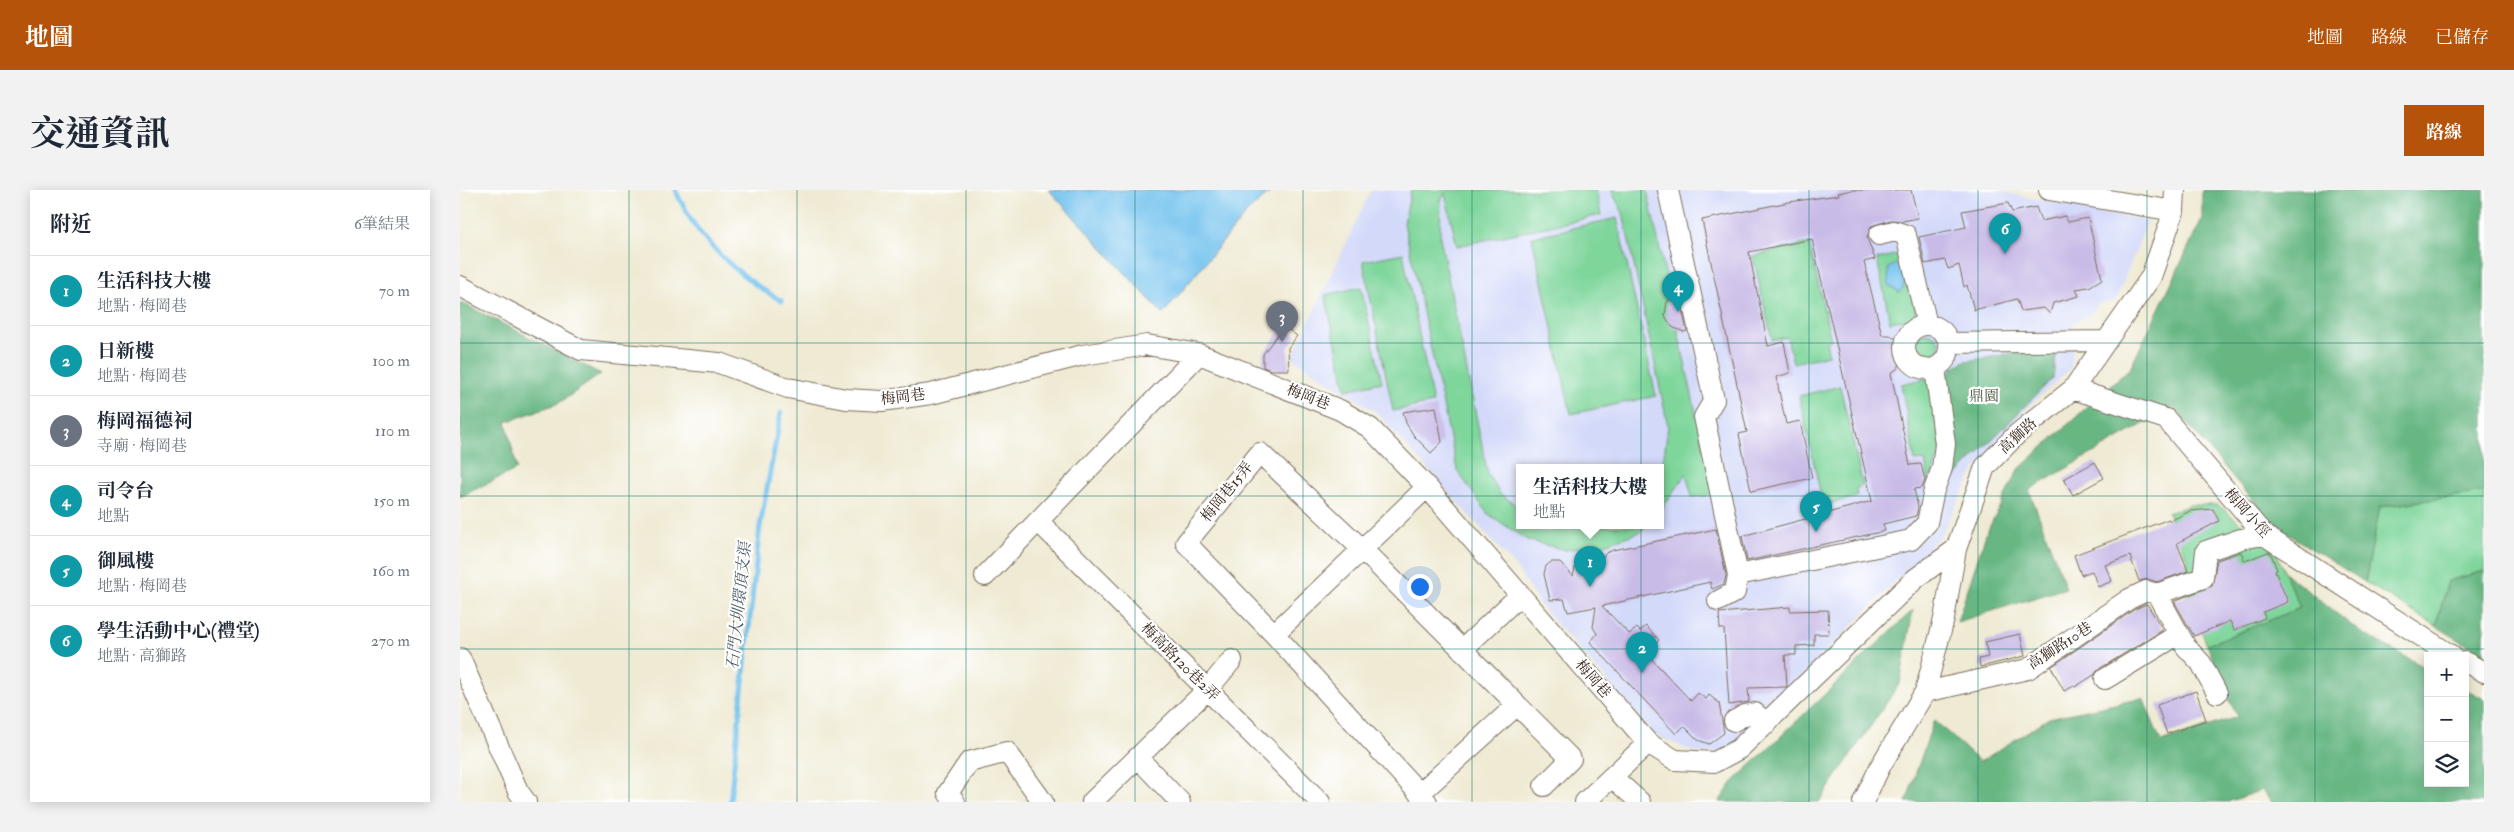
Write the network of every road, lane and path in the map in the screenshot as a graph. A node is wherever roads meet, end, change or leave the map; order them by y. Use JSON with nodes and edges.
{"nodes":[{"id":1,"x":1668,"y":190,"type":"edge"},
{"id":2,"x":2049,"y":190,"type":"edge"},
{"id":3,"x":2175,"y":190,"type":"edge"},
{"id":4,"x":2174,"y":211,"type":"junction"},
{"id":5,"x":1879,"y":235,"type":"dead end"},
{"id":6,"x":460,"y":286,"type":"edge"},
{"id":7,"x":1926,"y":325,"type":"junction"},
{"id":8,"x":2106,"y":341,"type":"junction"},
{"id":9,"x":1948,"y":343,"type":"junction"},
{"id":10,"x":1199,"y":354,"type":"junction"},
{"id":11,"x":1935,"y":368,"type":"junction"},
{"id":12,"x":2073,"y":389,"type":"junction"},
{"id":13,"x":1427,"y":487,"type":"junction"},
{"id":14,"x":1039,"y":522,"type":"junction"},
{"id":15,"x":2264,"y":535,"type":"junction"},
{"id":16,"x":1956,"y":549,"type":"junction"},
{"id":17,"x":1363,"y":550,"type":"junction"},
{"id":18,"x":1738,"y":575,"type":"junction"},
{"id":19,"x":985,"y":576,"type":"dead end"},
{"id":20,"x":2157,"y":594,"type":"junction"},
{"id":21,"x":1520,"y":595,"type":"junction"},
{"id":22,"x":1718,"y":601,"type":"dead end"},
{"id":23,"x":1274,"y":634,"type":"junction"},
{"id":24,"x":2179,"y":634,"type":"junction"},
{"id":25,"x":1462,"y":650,"type":"junction"},
{"id":26,"x":2446,"y":652,"type":"edge"},
{"id":27,"x":460,"y":658,"type":"edge"},
{"id":28,"x":1232,"y":660,"type":"dead end"},
{"id":29,"x":2469,"y":664,"type":"edge"},
{"id":30,"x":2484,"y":672,"type":"edge"},
{"id":31,"x":2106,"y":679,"type":"dead end"},
{"id":32,"x":1208,"y":689,"type":"junction"},
{"id":33,"x":1925,"y":692,"type":"junction"},
{"id":34,"x":2217,"y":693,"type":"dead end"},
{"id":35,"x":1518,"y":705,"type":"junction"},
{"id":36,"x":1734,"y":721,"type":"dead end"},
{"id":37,"x":1766,"y":724,"type":"junction"},
{"id":38,"x":1648,"y":743,"type":"junction"},
{"id":39,"x":1139,"y":759,"type":"junction"},
{"id":40,"x":1612,"y":777,"type":"junction"},
{"id":41,"x":1544,"y":786,"type":"dead end"},
{"id":42,"x":1423,"y":798,"type":"edge"},
{"id":43,"x":526,"y":802,"type":"edge"},
{"id":44,"x":955,"y":802,"type":"edge"},
{"id":45,"x":1043,"y":802,"type":"edge"},
{"id":46,"x":1092,"y":802,"type":"edge"},
{"id":47,"x":1180,"y":802,"type":"edge"},
{"id":48,"x":1320,"y":802,"type":"edge"},
{"id":49,"x":1585,"y":802,"type":"edge"},
{"id":50,"x":1640,"y":802,"type":"edge"},
{"id":51,"x":1863,"y":802,"type":"edge"}],
"edges":[{"from":1,"to":18,"type":"street"},
{"from":2,"to":4,"type":"street"},
{"from":3,"to":4,"type":"street","name":"高獅路"},
{"from":4,"to":8,"type":"street","name":"高獅路"},
{"from":5,"to":7,"type":"street"},
{"from":6,"to":10,"type":"street","name":"梅岡巷"},
{"from":7,"to":9,"type":"street"},
{"from":7,"to":11,"type":"street"},
{"from":8,"to":9,"type":"street"},
{"from":8,"to":12,"type":"street","name":"高獅路"},
{"from":9,"to":11,"type":"street"},
{"from":10,"to":13,"type":"street","name":"梅岡巷"},
{"from":10,"to":14,"type":"street"},
{"from":11,"to":18,"type":"street"},
{"from":12,"to":15,"type":"street","name":"梅岡小徑"},
{"from":12,"to":16,"type":"street","name":"高獅路"},
{"from":13,"to":17,"type":"street"},
{"from":13,"to":21,"type":"street","name":"梅岡巷"},
{"from":14,"to":19,"type":"street"},
{"from":14,"to":32,"type":"street","name":"梅高路120巷2弄"},
{"from":15,"to":20,"type":"street","name":"高獅路10巷"},
{"from":15,"to":26,"type":"street","name":"梅岡小徑"},
{"from":16,"to":33,"type":"street","name":"高獅路"},
{"from":16,"to":37,"type":"street","name":"梅岡巷"},
{"from":17,"to":23,"type":"street"},
{"from":17,"to":23,"type":"street","name":"梅岡巷15弄"},
{"from":17,"to":25,"type":"street","name":"梅岡巷15弄"},
{"from":18,"to":22,"type":"street"},
{"from":20,"to":24,"type":"street"},
{"from":20,"to":33,"type":"street","name":"高獅路10巷"},
{"from":21,"to":25,"type":"street"},
{"from":21,"to":38,"type":"street","name":"梅岡巷"},
{"from":23,"to":42,"type":"street","name":"梅岡巷15弄"},
{"from":24,"to":31,"type":"street"},
{"from":24,"to":34,"type":"street"},
{"from":25,"to":35,"type":"street","name":"梅岡巷15弄"},
{"from":27,"to":43,"type":"street"},
{"from":28,"to":32,"type":"street"},
{"from":29,"to":30,"type":"street"},
{"from":32,"to":39,"type":"street"},
{"from":32,"to":48,"type":"street","name":"梅高路120巷2弄"},
{"from":33,"to":51,"type":"street","name":"高獅路"},
{"from":35,"to":41,"type":"street","name":"梅岡巷15弄"},
{"from":35,"to":42,"type":"street"},
{"from":36,"to":37,"type":"street"},
{"from":37,"to":38,"type":"street","name":"梅岡巷"},
{"from":38,"to":40,"type":"street"},
{"from":39,"to":46,"type":"street"},
{"from":39,"to":47,"type":"street"},
{"from":40,"to":49,"type":"street"},
{"from":40,"to":50,"type":"street"},
{"from":44,"to":45,"type":"street"}]}
